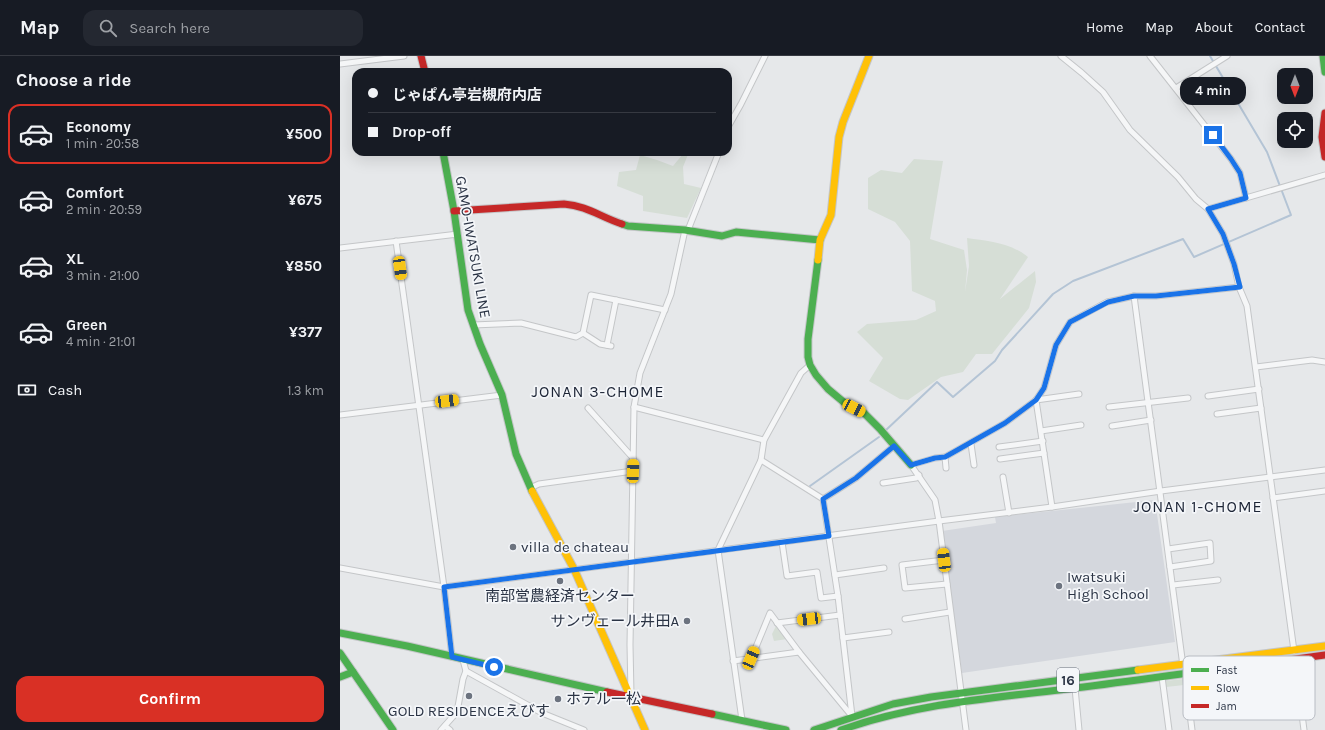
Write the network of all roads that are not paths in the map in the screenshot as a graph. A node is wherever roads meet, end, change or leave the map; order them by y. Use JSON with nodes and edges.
{"nodes":[{"id":1,"x":404,"y":56,"type":"edge"},
{"id":2,"x":421,"y":56,"type":"edge"},
{"id":3,"x":765,"y":56,"type":"edge"},
{"id":4,"x":869,"y":56,"type":"edge"},
{"id":5,"x":1061,"y":56,"type":"edge"},
{"id":6,"x":1150,"y":56,"type":"edge"},
{"id":7,"x":1227,"y":56,"type":"edge"},
{"id":8,"x":1323,"y":56,"type":"edge"},
{"id":9,"x":373,"y":58,"type":"edge"},
{"id":10,"x":340,"y":64,"type":"edge"},
{"id":11,"x":424,"y":68,"type":"edge"},
{"id":12,"x":1325,"y":72,"type":"edge"},
{"id":13,"x":1176,"y":88,"type":"junction"},
{"id":14,"x":1325,"y":113,"type":"edge"},
{"id":15,"x":732,"y":118,"type":"edge"},
{"id":16,"x":444,"y":156,"type":"edge"},
{"id":17,"x":717,"y":156,"type":"edge"},
{"id":18,"x":1325,"y":157,"type":"edge"},
{"id":19,"x":1325,"y":174,"type":"edge"},
{"id":20,"x":1246,"y":198,"type":"junction"},
{"id":21,"x":1208,"y":209,"type":"junction"},
{"id":22,"x":454,"y":211,"type":"junction"},
{"id":23,"x":686,"y":230,"type":"junction"},
{"id":24,"x":458,"y":234,"type":"junction"},
{"id":25,"x":820,"y":240,"type":"junction"},
{"id":26,"x":396,"y":241,"type":"junction"},
{"id":27,"x":340,"y":248,"type":"edge"},
{"id":28,"x":1240,"y":287,"type":"junction"},
{"id":29,"x":1134,"y":296,"type":"junction"},
{"id":30,"x":616,"y":300,"type":"junction"},
{"id":31,"x":665,"y":310,"type":"junction"},
{"id":32,"x":473,"y":325,"type":"junction"},
{"id":33,"x":583,"y":333,"type":"junction"},
{"id":34,"x":1325,"y":362,"type":"edge"},
{"id":35,"x":810,"y":365,"type":"junction"},
{"id":36,"x":1256,"y":367,"type":"junction"},
{"id":37,"x":1259,"y":389,"type":"junction"},
{"id":38,"x":1079,"y":394,"type":"dead end"},
{"id":39,"x":502,"y":395,"type":"junction"},
{"id":40,"x":1208,"y":396,"type":"dead end"},
{"id":41,"x":1188,"y":398,"type":"dead end"},
{"id":42,"x":1036,"y":400,"type":"junction"},
{"id":43,"x":1149,"y":402,"type":"junction"},
{"id":44,"x":420,"y":404,"type":"junction"},
{"id":45,"x":634,"y":407,"type":"junction"},
{"id":46,"x":1109,"y":407,"type":"dead end"},
{"id":47,"x":588,"y":408,"type":"dead end"},
{"id":48,"x":1261,"y":408,"type":"junction"},
{"id":49,"x":1218,"y":414,"type":"dead end"},
{"id":50,"x":340,"y":415,"type":"edge"},
{"id":51,"x":1151,"y":420,"type":"junction"},
{"id":52,"x":1081,"y":425,"type":"dead end"},
{"id":53,"x":1112,"y":426,"type":"dead end"},
{"id":54,"x":1041,"y":430,"type":"junction"},
{"id":55,"x":764,"y":440,"type":"junction"},
{"id":56,"x":1043,"y":441,"type":"junction"},
{"id":57,"x":971,"y":444,"type":"junction"},
{"id":58,"x":894,"y":446,"type":"junction"},
{"id":59,"x":999,"y":448,"type":"dead end"},
{"id":60,"x":1044,"y":453,"type":"junction"},
{"id":61,"x":945,"y":457,"type":"junction"},
{"id":62,"x":633,"y":458,"type":"junction"},
{"id":63,"x":1000,"y":459,"type":"dead end"},
{"id":64,"x":761,"y":460,"type":"junction"},
{"id":65,"x":911,"y":465,"type":"junction"},
{"id":66,"x":974,"y":465,"type":"dead end"},
{"id":67,"x":946,"y":468,"type":"dead end"},
{"id":68,"x":1325,"y":470,"type":"edge"},
{"id":69,"x":633,"y":471,"type":"junction"},
{"id":70,"x":919,"y":475,"type":"junction"},
{"id":71,"x":1003,"y":477,"type":"dead end"},
{"id":72,"x":1271,"y":478,"type":"junction"},
{"id":73,"x":883,"y":483,"type":"dead end"},
{"id":74,"x":530,"y":488,"type":"junction"},
{"id":75,"x":1160,"y":491,"type":"junction"},
{"id":76,"x":1325,"y":491,"type":"edge"},
{"id":77,"x":1273,"y":498,"type":"junction"},
{"id":78,"x":823,"y":499,"type":"junction"},
{"id":79,"x":1052,"y":508,"type":"junction"},
{"id":80,"x":1009,"y":513,"type":"junction"},
{"id":81,"x":939,"y":521,"type":"junction"},
{"id":82,"x":829,"y":536,"type":"junction"},
{"id":83,"x":782,"y":542,"type":"junction"},
{"id":84,"x":1168,"y":549,"type":"junction"},
{"id":85,"x":718,"y":550,"type":"junction"},
{"id":86,"x":944,"y":560,"type":"junction"},
{"id":87,"x":632,"y":562,"type":"junction"},
{"id":88,"x":1170,"y":567,"type":"junction"},
{"id":89,"x":340,"y":568,"type":"edge"},
{"id":90,"x":884,"y":568,"type":"dead end"},
{"id":91,"x":574,"y":569,"type":"junction"},
{"id":92,"x":835,"y":574,"type":"junction"},
{"id":93,"x":1218,"y":580,"type":"dead end"},
{"id":94,"x":947,"y":584,"type":"junction"},
{"id":95,"x":1173,"y":585,"type":"junction"},
{"id":96,"x":444,"y":587,"type":"junction"},
{"id":97,"x":838,"y":596,"type":"junction"},
{"id":98,"x":950,"y":612,"type":"junction"},
{"id":99,"x":840,"y":615,"type":"junction"},
{"id":100,"x":905,"y":619,"type":"dead end"},
{"id":101,"x":777,"y":623,"type":"junction"},
{"id":102,"x":889,"y":632,"type":"dead end"},
{"id":103,"x":340,"y":633,"type":"edge"},
{"id":104,"x":843,"y":638,"type":"junction"},
{"id":105,"x":1325,"y":646,"type":"edge"},
{"id":106,"x":1294,"y":651,"type":"junction"},
{"id":107,"x":799,"y":652,"type":"junction"},
{"id":108,"x":340,"y":653,"type":"edge"},
{"id":109,"x":1325,"y":655,"type":"edge"},
{"id":110,"x":1257,"y":656,"type":"edge"},
{"id":111,"x":452,"y":657,"type":"junction"},
{"id":112,"x":1315,"y":657,"type":"edge"},
{"id":113,"x":751,"y":658,"type":"junction"},
{"id":114,"x":463,"y":660,"type":"junction"},
{"id":115,"x":733,"y":661,"type":"junction"},
{"id":116,"x":1183,"y":666,"type":"joint"},
{"id":117,"x":466,"y":671,"type":"junction"},
{"id":118,"x":353,"y":672,"type":"junction"},
{"id":119,"x":1183,"y":674,"type":"edge"},
{"id":120,"x":340,"y":677,"type":"edge"},
{"id":121,"x":1162,"y":677,"type":"junction"},
{"id":122,"x":1075,"y":688,"type":"junction"},
{"id":123,"x":961,"y":694,"type":"junction"},
{"id":124,"x":631,"y":698,"type":"junction"},
{"id":125,"x":962,"y":701,"type":"junction"},
{"id":126,"x":852,"y":716,"type":"junction"},
{"id":127,"x":742,"y":720,"type":"junction"},
{"id":128,"x":1191,"y":720,"type":"edge"},
{"id":129,"x":1303,"y":720,"type":"edge"},
{"id":130,"x":445,"y":726,"type":"junction"},
{"id":131,"x":391,"y":729,"type":"edge"},
{"id":132,"x":441,"y":730,"type":"edge"},
{"id":133,"x":450,"y":730,"type":"edge"},
{"id":134,"x":584,"y":730,"type":"edge"},
{"id":135,"x":645,"y":730,"type":"edge"},
{"id":136,"x":786,"y":730,"type":"edge"},
{"id":137,"x":814,"y":730,"type":"edge"},
{"id":138,"x":841,"y":730,"type":"edge"},
{"id":139,"x":966,"y":730,"type":"edge"},
{"id":140,"x":1079,"y":730,"type":"edge"},
{"id":141,"x":1169,"y":730,"type":"edge"},
{"id":142,"x":1192,"y":730,"type":"edge"},
{"id":143,"x":1304,"y":730,"type":"edge"}],
"edges":[{"from":1,"to":9,"type":"street"},
{"from":2,"to":11,"type":"main road"},
{"from":3,"to":15,"type":"street"},
{"from":4,"to":25,"type":"main road"},
{"from":5,"to":21,"type":"street"},
{"from":6,"to":13,"type":"street"},
{"from":7,"to":13,"type":"street"},
{"from":8,"to":12,"type":"main road"},
{"from":9,"to":10,"type":"street"},
{"from":13,"to":20,"type":"street"},
{"from":14,"to":18,"type":"main road"},
{"from":16,"to":22,"type":"main road","name":"GAMO-IWATSUKI LINE"},
{"from":17,"to":23,"type":"street"},
{"from":19,"to":20,"type":"street"},
{"from":20,"to":21,"type":"street"},
{"from":21,"to":28,"type":"street"},
{"from":22,"to":23,"type":"main road"},
{"from":22,"to":24,"type":"main road","name":"GAMO-IWATSUKI LINE"},
{"from":23,"to":25,"type":"main road"},
{"from":23,"to":31,"type":"street"},
{"from":24,"to":26,"type":"street"},
{"from":24,"to":32,"type":"main road","name":"GAMO-IWATSUKI LINE"},
{"from":25,"to":35,"type":"main road"},
{"from":26,"to":27,"type":"street"},
{"from":26,"to":44,"type":"street"},
{"from":28,"to":29,"type":"street"},
{"from":28,"to":36,"type":"street"},
{"from":29,"to":42,"type":"street"},
{"from":29,"to":43,"type":"street"},
{"from":30,"to":31,"type":"street"},
{"from":30,"to":33,"type":"street"},
{"from":30,"to":33,"type":"street"},
{"from":31,"to":45,"type":"street"},
{"from":32,"to":33,"type":"street"},
{"from":32,"to":39,"type":"main road","name":"GAMO-IWATSUKI LINE"},
{"from":34,"to":36,"type":"street"},
{"from":35,"to":55,"type":"street"},
{"from":35,"to":58,"type":"main road"},
{"from":36,"to":37,"type":"street"},
{"from":37,"to":40,"type":"street"},
{"from":37,"to":48,"type":"street"},
{"from":38,"to":42,"type":"street"},
{"from":39,"to":44,"type":"street"},
{"from":39,"to":74,"type":"main road","name":"GAMO-IWATSUKI LINE"},
{"from":41,"to":43,"type":"street"},
{"from":42,"to":54,"type":"street"},
{"from":42,"to":57,"type":"street"},
{"from":43,"to":46,"type":"street"},
{"from":43,"to":51,"type":"street"},
{"from":44,"to":50,"type":"street"},
{"from":44,"to":96,"type":"street"},
{"from":45,"to":55,"type":"street"},
{"from":45,"to":62,"type":"street"},
{"from":47,"to":62,"type":"street"},
{"from":48,"to":49,"type":"street"},
{"from":48,"to":72,"type":"street"},
{"from":51,"to":53,"type":"street"},
{"from":51,"to":75,"type":"street"},
{"from":52,"to":54,"type":"street"},
{"from":54,"to":56,"type":"street"},
{"from":55,"to":64,"type":"street"},
{"from":56,"to":59,"type":"street"},
{"from":56,"to":60,"type":"street"},
{"from":57,"to":61,"type":"street"},
{"from":57,"to":66,"type":"street"},
{"from":58,"to":65,"type":"main road"},
{"from":58,"to":78,"type":"street"},
{"from":60,"to":63,"type":"street"},
{"from":60,"to":79,"type":"street"},
{"from":61,"to":65,"type":"street"},
{"from":61,"to":67,"type":"street"},
{"from":62,"to":69,"type":"street"},
{"from":64,"to":78,"type":"street"},
{"from":64,"to":85,"type":"street"},
{"from":65,"to":70,"type":"street"},
{"from":68,"to":72,"type":"street"},
{"from":69,"to":74,"type":"street"},
{"from":69,"to":87,"type":"street"},
{"from":70,"to":73,"type":"street"},
{"from":70,"to":81,"type":"street"},
{"from":71,"to":80,"type":"street"},
{"from":72,"to":75,"type":"street"},
{"from":72,"to":77,"type":"street"},
{"from":74,"to":91,"type":"main road","name":"GAMO-IWATSUKI LINE"},
{"from":75,"to":79,"type":"street"},
{"from":75,"to":84,"type":"street"},
{"from":76,"to":77,"type":"street"},
{"from":77,"to":106,"type":"street"},
{"from":78,"to":82,"type":"street"},
{"from":79,"to":80,"type":"street"},
{"from":80,"to":81,"type":"street"},
{"from":81,"to":82,"type":"street"},
{"from":81,"to":86,"type":"street"},
{"from":82,"to":83,"type":"street"},
{"from":82,"to":92,"type":"street"},
{"from":83,"to":85,"type":"street"},
{"from":83,"to":97,"type":"street"},
{"from":84,"to":88,"type":"street"},
{"from":84,"to":88,"type":"street"},
{"from":85,"to":87,"type":"street"},
{"from":85,"to":115,"type":"street"},
{"from":86,"to":94,"type":"street"},
{"from":86,"to":94,"type":"street"},
{"from":87,"to":91,"type":"street"},
{"from":87,"to":124,"type":"street"},
{"from":88,"to":95,"type":"street"},
{"from":89,"to":96,"type":"street"},
{"from":90,"to":92,"type":"street"},
{"from":91,"to":96,"type":"street"},
{"from":91,"to":124,"type":"main road","name":"GAMO-IWATSUKI LINE"},
{"from":92,"to":97,"type":"street"},
{"from":93,"to":95,"type":"street"},
{"from":94,"to":98,"type":"street"},
{"from":95,"to":116,"type":"street"},
{"from":96,"to":111,"type":"street"},
{"from":97,"to":99,"type":"street"},
{"from":98,"to":100,"type":"street"},
{"from":98,"to":123,"type":"street"},
{"from":99,"to":101,"type":"street"},
{"from":99,"to":104,"type":"street"},
{"from":101,"to":107,"type":"street"},
{"from":101,"to":113,"type":"street"},
{"from":102,"to":104,"type":"street"},
{"from":103,"to":111,"type":"main road"},
{"from":104,"to":126,"type":"street"},
{"from":105,"to":106,"type":"main road","number":"16"},
{"from":106,"to":110,"type":"main road","number":"16"},
{"from":107,"to":113,"type":"street"},
{"from":107,"to":126,"type":"street"},
{"from":108,"to":118,"type":"main road"},
{"from":109,"to":112,"type":"main road","number":"16"},
{"from":111,"to":114,"type":"main road"},
{"from":113,"to":115,"type":"street"},
{"from":114,"to":117,"type":"street"},
{"from":114,"to":124,"type":"main road"},
{"from":115,"to":127,"type":"street"},
{"from":116,"to":123,"type":"main road","number":"16"},
{"from":117,"to":130,"type":"street"},
{"from":117,"to":134,"type":"street"},
{"from":118,"to":120,"type":"main road"},
{"from":118,"to":131,"type":"main road"},
{"from":119,"to":121,"type":"main road","number":"16"},
{"from":121,"to":122,"type":"main road","number":"16"},
{"from":121,"to":141,"type":"street"},
{"from":122,"to":125,"type":"main road","number":"16"},
{"from":122,"to":140,"type":"street"},
{"from":123,"to":125,"type":"street"},
{"from":123,"to":126,"type":"main road","number":"16"},
{"from":124,"to":127,"type":"main road"},
{"from":124,"to":135,"type":"main road","name":"GAMO-IWATSUKI LINE"},
{"from":125,"to":138,"type":"main road","number":"16"},
{"from":125,"to":139,"type":"street"},
{"from":126,"to":137,"type":"main road","number":"16"},
{"from":127,"to":136,"type":"main road"},
{"from":128,"to":142,"type":"street"},
{"from":129,"to":143,"type":"street"},
{"from":130,"to":132,"type":"street"},
{"from":130,"to":133,"type":"street"}]}
